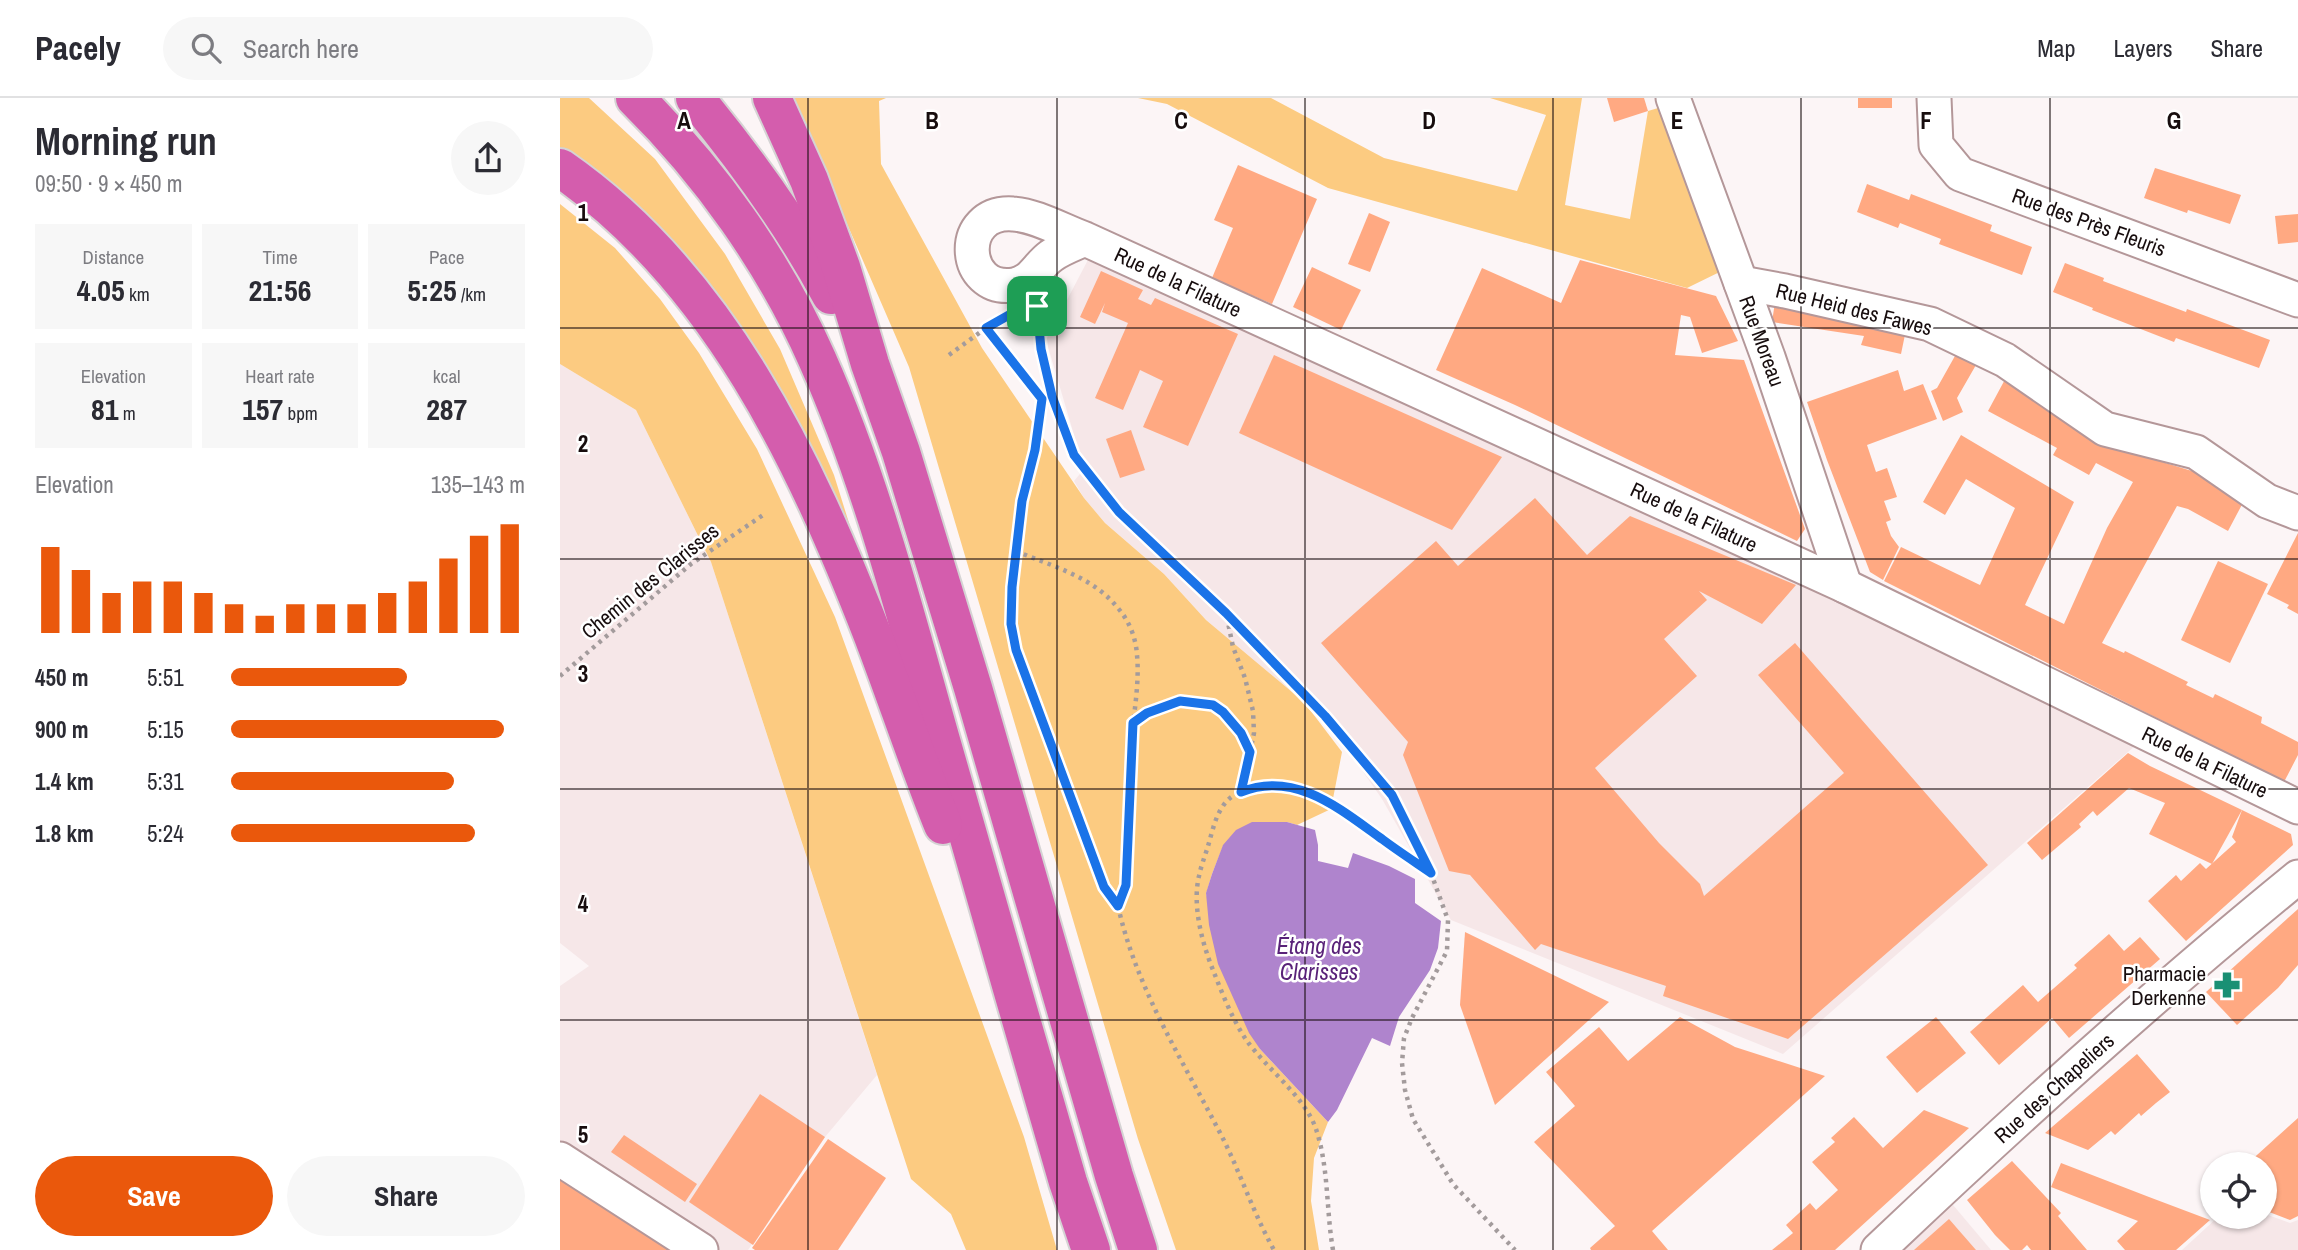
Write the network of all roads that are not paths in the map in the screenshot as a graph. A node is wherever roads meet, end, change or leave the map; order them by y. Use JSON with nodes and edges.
{"nodes":[{"id":1,"x":635,"y":98,"type":"edge"},
{"id":2,"x":695,"y":98,"type":"edge"},
{"id":3,"x":772,"y":98,"type":"edge"},
{"id":4,"x":1673,"y":98,"type":"edge"},
{"id":5,"x":1934,"y":98,"type":"edge"},
{"id":6,"x":560,"y":168,"type":"edge"},
{"id":7,"x":1084,"y":239,"type":"dead end"},
{"id":8,"x":1741,"y":282,"type":"junction"},
{"id":9,"x":2298,"y":299,"type":"edge"},
{"id":10,"x":870,"y":364,"type":"junction"},
{"id":11,"x":2298,"y":513,"type":"edge"},
{"id":12,"x":1845,"y":586,"type":"junction"},
{"id":13,"x":2298,"y":807,"type":"edge"},
{"id":14,"x":2298,"y":877,"type":"edge"},
{"id":15,"x":1021,"y":1018,"type":"junction"},
{"id":16,"x":560,"y":1159,"type":"edge"},
{"id":17,"x":701,"y":1250,"type":"edge"},
{"id":18,"x":1091,"y":1250,"type":"edge"},
{"id":19,"x":1138,"y":1250,"type":"edge"},
{"id":20,"x":1878,"y":1250,"type":"edge"}],
"edges":[{"from":1,"to":15,"type":"highway"},
{"from":2,"to":10,"type":"highway"},
{"from":3,"to":10,"type":"highway"},
{"from":4,"to":8,"type":"street","name":"Rue Moreau"},
{"from":5,"to":9,"type":"street","name":"Rue des Près Fleuris"},
{"from":6,"to":15,"type":"highway"},
{"from":7,"to":12,"type":"street","name":"Rue de la Filature"},
{"from":8,"to":11,"type":"street","name":"Rue Heid des Fawes"},
{"from":8,"to":12,"type":"street","name":"Rue Moreau"},
{"from":10,"to":19,"type":"highway"},
{"from":12,"to":13,"type":"street","name":"Rue de la Filature"},
{"from":14,"to":20,"type":"street","name":"Rue des Chapeliers"},
{"from":15,"to":18,"type":"highway"},
{"from":16,"to":17,"type":"street"}]}
